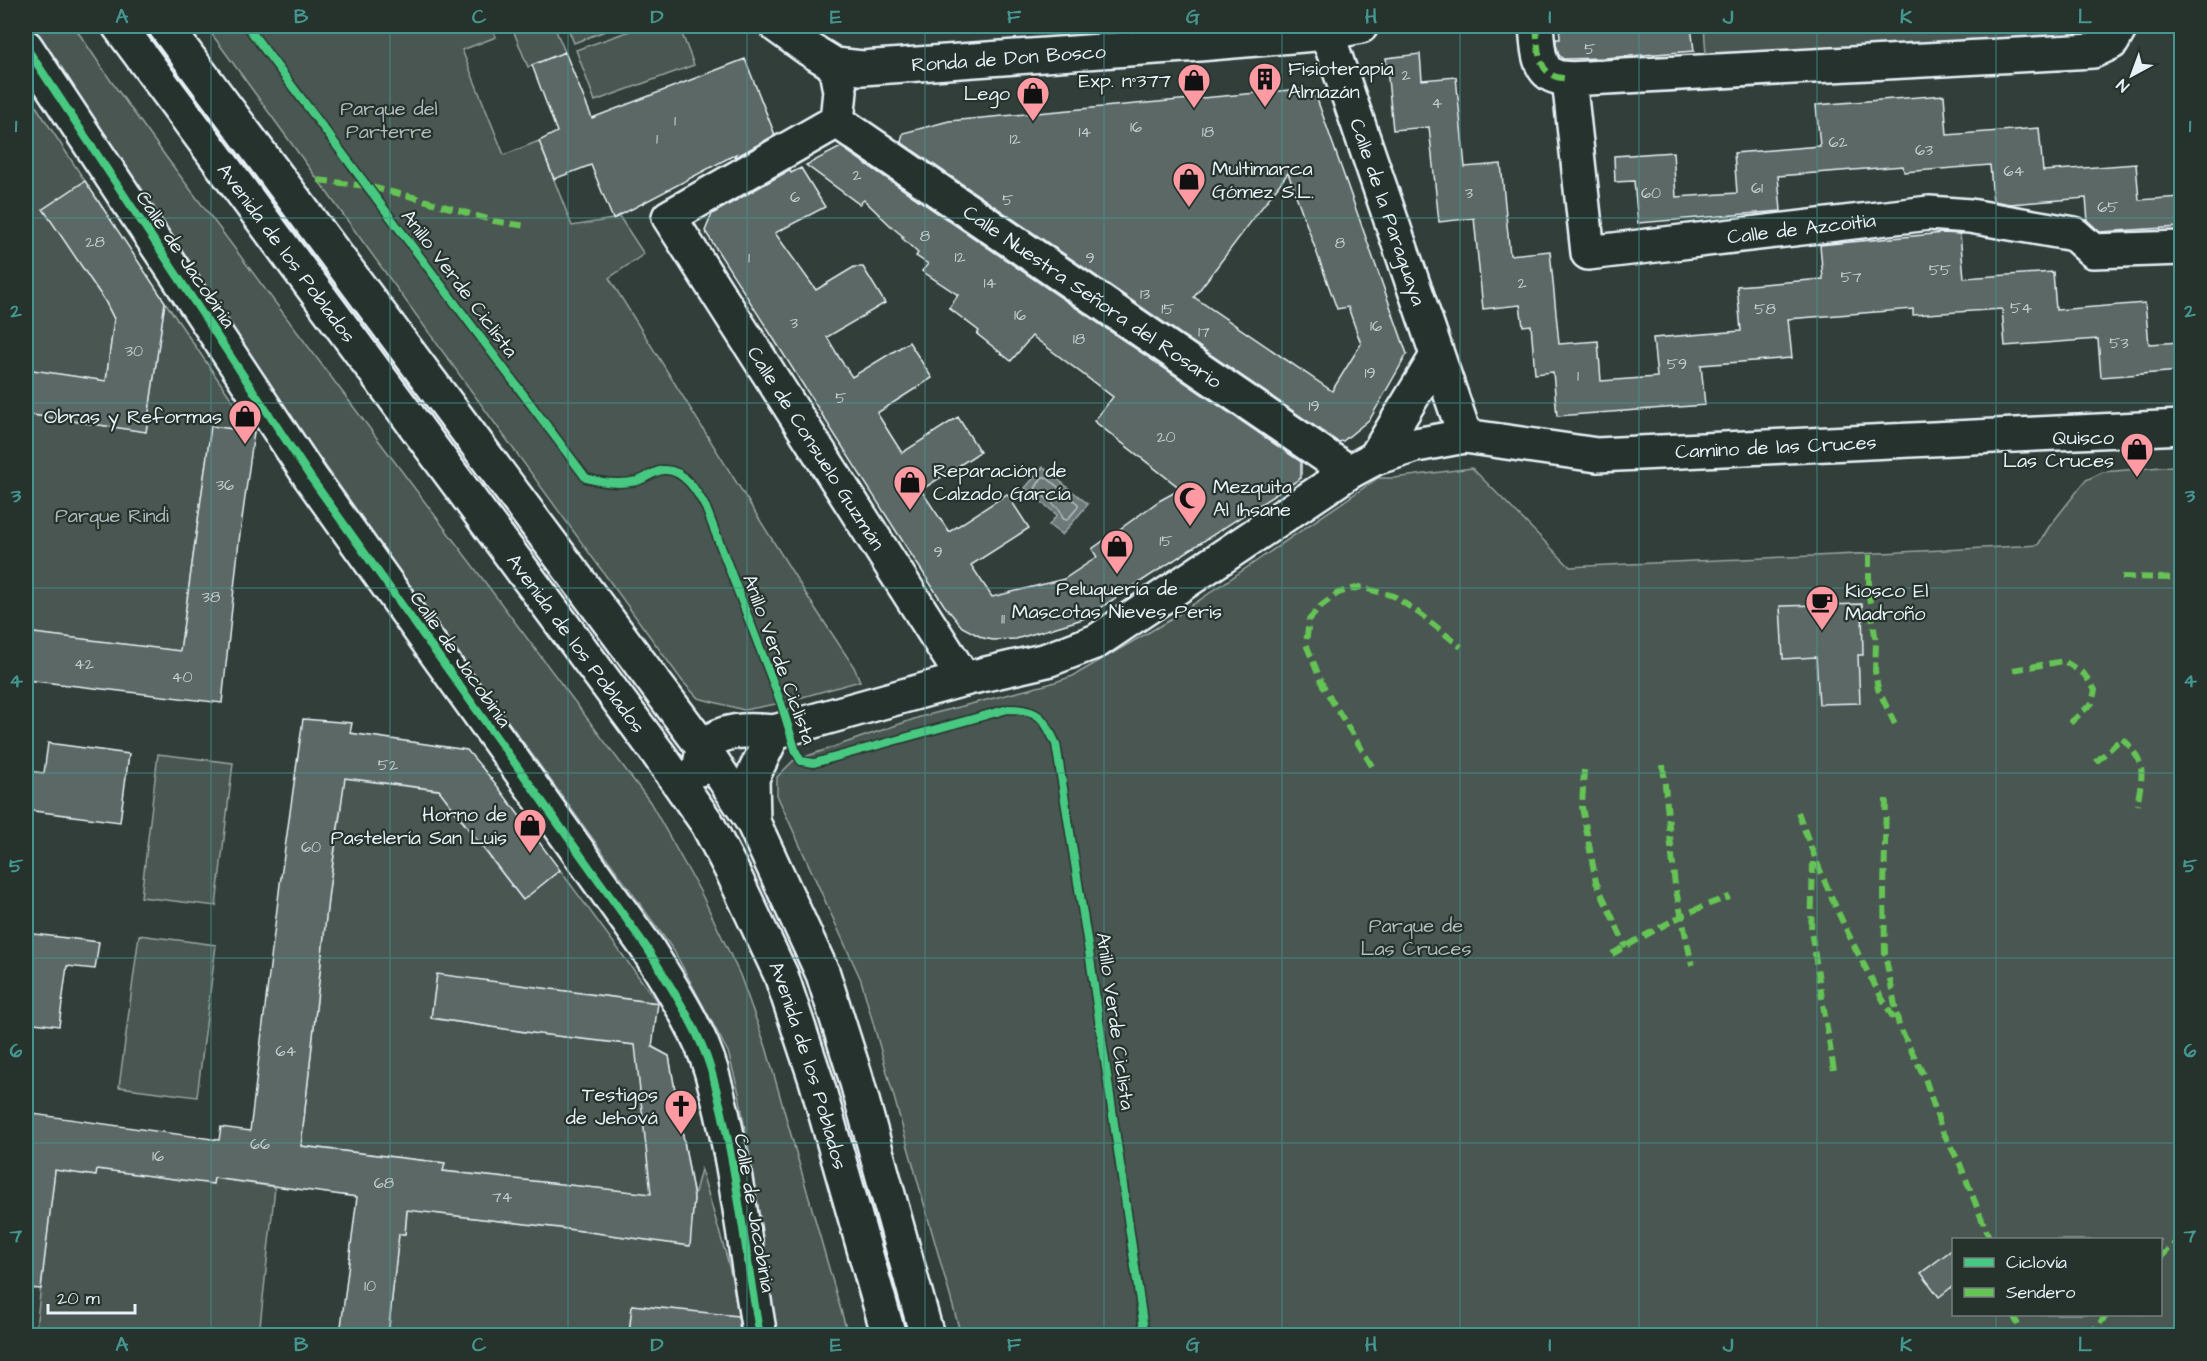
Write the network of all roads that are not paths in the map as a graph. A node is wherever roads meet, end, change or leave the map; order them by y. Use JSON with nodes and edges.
{"nodes":[{"id":1,"x":119,"y":26,"type":"edge"},
{"id":2,"x":165,"y":26,"type":"edge"},
{"id":3,"x":777,"y":26,"type":"edge"},
{"id":4,"x":1361,"y":26,"type":"edge"},
{"id":5,"x":1536,"y":26,"type":"edge"},
{"id":6,"x":2121,"y":26,"type":"edge"},
{"id":7,"x":1328,"y":33,"type":"junction"},
{"id":8,"x":26,"y":47,"type":"edge"},
{"id":9,"x":835,"y":65,"type":"junction"},
{"id":10,"x":1569,"y":79,"type":"junction"},
{"id":11,"x":837,"y":121,"type":"junction"},
{"id":12,"x":2181,"y":248,"type":"edge"},
{"id":13,"x":1437,"y":356,"type":"junction"},
{"id":14,"x":2181,"y":427,"type":"edge"},
{"id":15,"x":1466,"y":436,"type":"junction"},
{"id":16,"x":1362,"y":465,"type":"junction"},
{"id":17,"x":964,"y":679,"type":"junction"},
{"id":18,"x":774,"y":732,"type":"junction"},
{"id":19,"x":704,"y":749,"type":"junction"},
{"id":20,"x":753,"y":822,"type":"junction"},
{"id":21,"x":706,"y":824,"type":"junction"},
{"id":22,"x":760,"y":1335,"type":"edge"},
{"id":23,"x":889,"y":1335,"type":"edge"},
{"id":24,"x":927,"y":1335,"type":"edge"}],
"edges":[{"from":1,"to":21,"type":"street","name":"Avenida de los Poblados"},
{"from":2,"to":19,"type":"street","name":"Avenida de los Poblados"},
{"from":3,"to":9,"type":"street","name":"Ronda de Don Bosco"},
{"from":4,"to":7,"type":"street","name":"Ronda de Don Bosco"},
{"from":5,"to":10,"type":"street"},
{"from":6,"to":10,"type":"street"},
{"from":7,"to":9,"type":"street","name":"Ronda de Don Bosco"},
{"from":7,"to":13,"type":"street","name":"Calle de la Paraguaya"},
{"from":8,"to":22,"type":"street","name":"Calle de Jacobinia"},
{"from":9,"to":11,"type":"street"},
{"from":10,"to":12,"type":"street","name":"Calle de Azcoitia"},
{"from":11,"to":16,"type":"street","name":"Calle Nuestra Señora del Rosario"},
{"from":11,"to":17,"type":"street","name":"Calle de Consuelo Guzmán"},
{"from":13,"to":15,"type":"street","name":"Calle de la Paraguaya"},
{"from":13,"to":16,"type":"street"},
{"from":14,"to":15,"type":"street","name":"Camino de las Cruces"},
{"from":15,"to":16,"type":"street","name":"Camino de las Cruces"},
{"from":16,"to":17,"type":"street"},
{"from":17,"to":18,"type":"street"},
{"from":18,"to":19,"type":"street"},
{"from":18,"to":20,"type":"street"},
{"from":19,"to":20,"type":"street","name":"Avenida de los Poblados"},
{"from":19,"to":21,"type":"street"},
{"from":20,"to":24,"type":"street","name":"Avenida de los Poblados"},
{"from":21,"to":23,"type":"street","name":"Avenida de los Poblados"}]}
